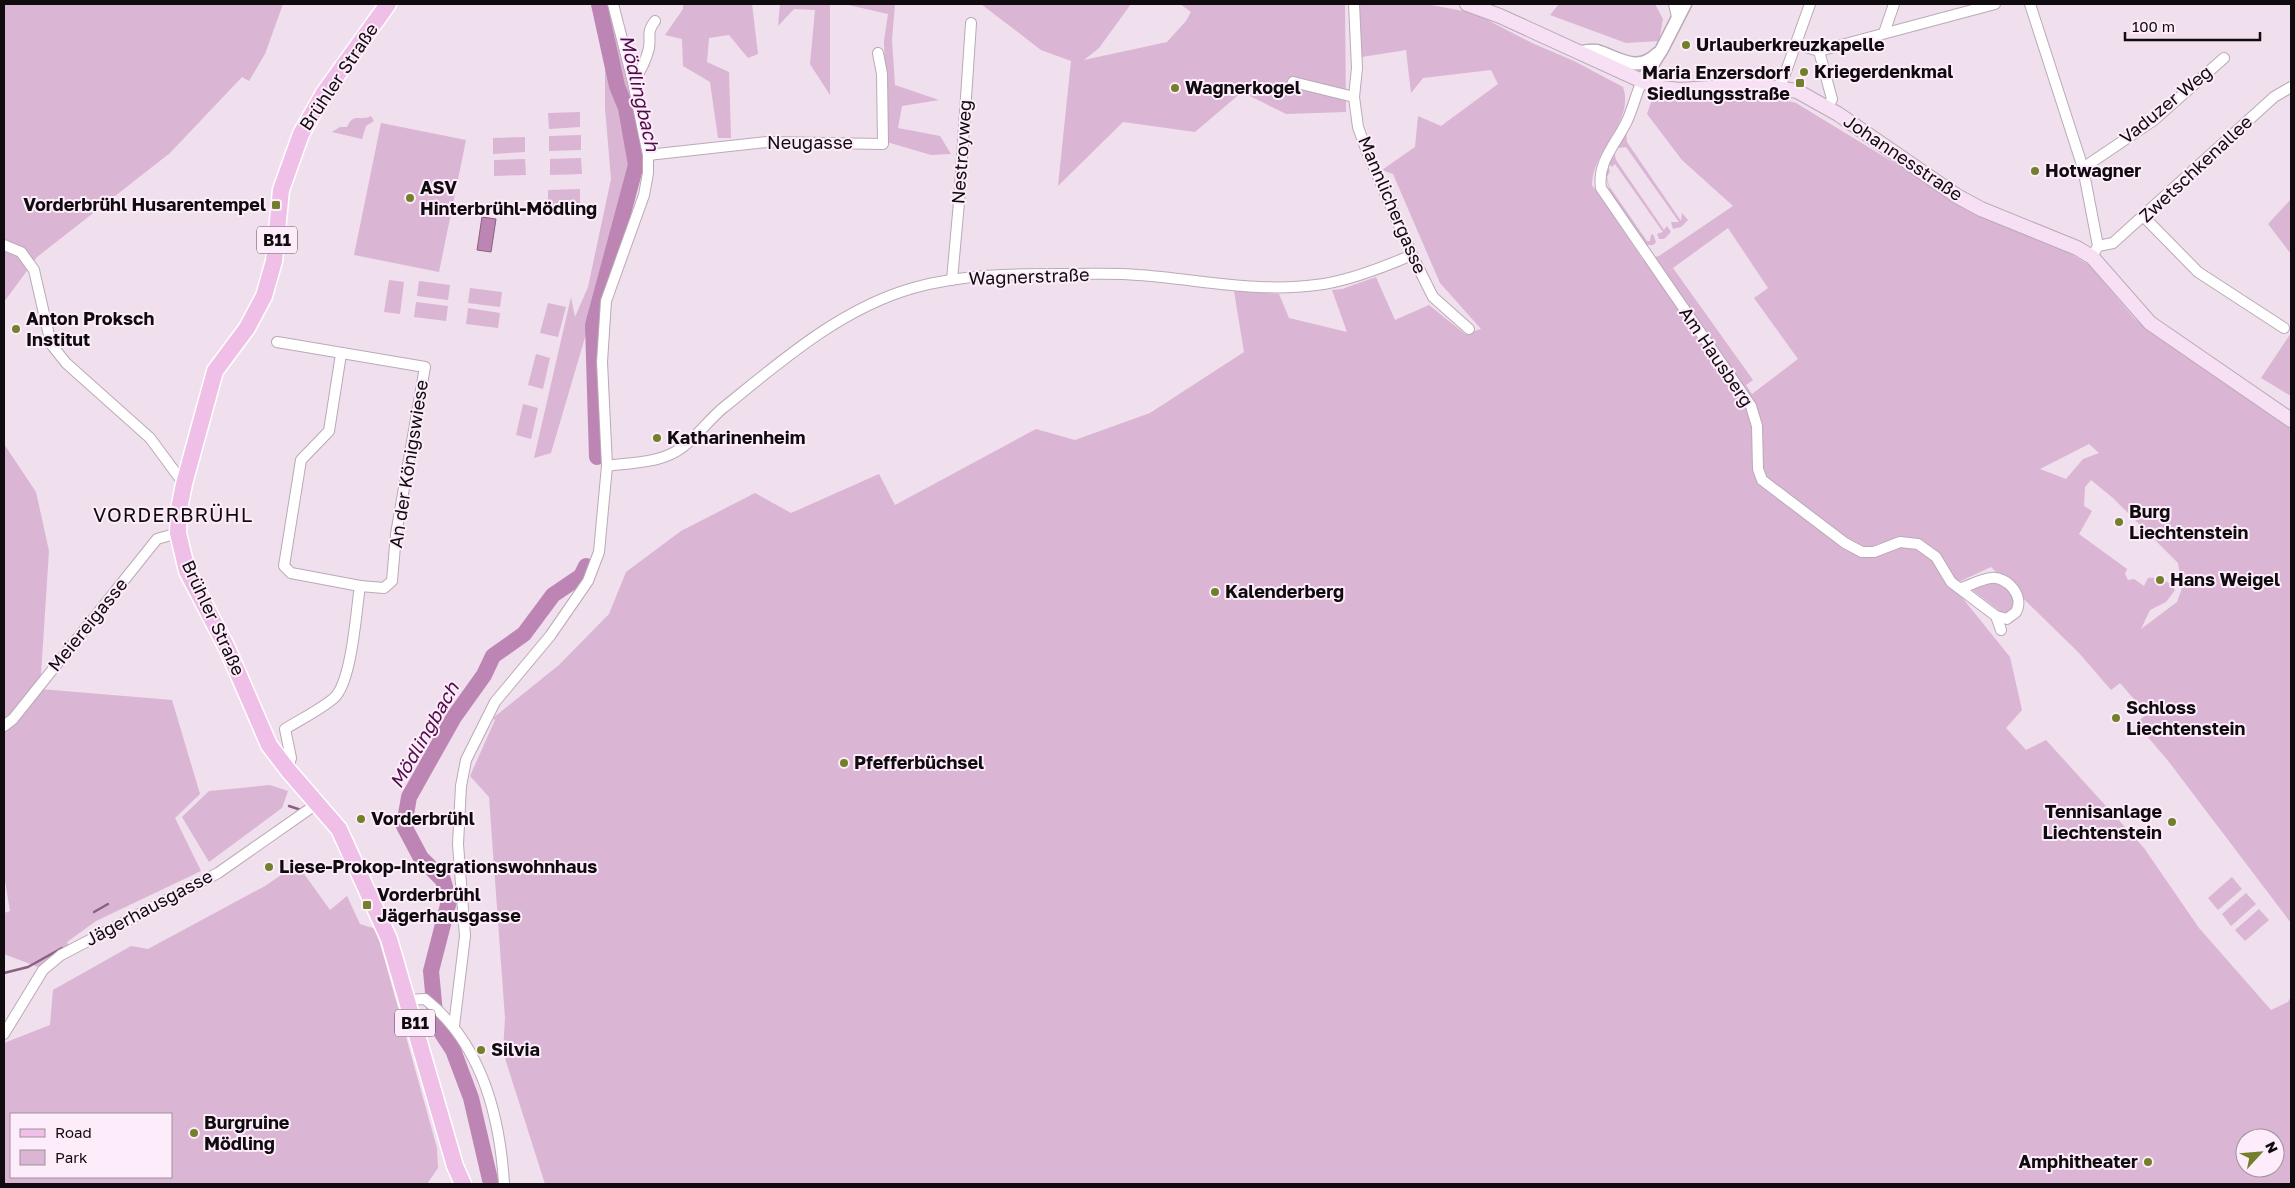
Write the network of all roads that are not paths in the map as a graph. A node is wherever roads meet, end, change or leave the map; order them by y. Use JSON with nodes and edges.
{"nodes":[{"id":1,"x":388,"y":4,"type":"edge"},
{"id":2,"x":613,"y":4,"type":"edge"},
{"id":3,"x":1354,"y":4,"type":"edge"},
{"id":4,"x":1467,"y":4,"type":"edge"},
{"id":5,"x":1674,"y":4,"type":"edge"},
{"id":6,"x":1685,"y":4,"type":"edge"},
{"id":7,"x":1810,"y":4,"type":"edge"},
{"id":8,"x":1894,"y":4,"type":"edge"},
{"id":9,"x":1995,"y":4,"type":"edge"},
{"id":10,"x":2030,"y":4,"type":"edge"},
{"id":11,"x":1677,"y":17,"type":"junction"},
{"id":12,"x":655,"y":21,"type":"dead end"},
{"id":13,"x":971,"y":23,"type":"dead end"},
{"id":14,"x":1884,"y":33,"type":"junction"},
{"id":15,"x":1796,"y":44,"type":"junction"},
{"id":16,"x":1662,"y":49,"type":"junction"},
{"id":17,"x":1818,"y":51,"type":"junction"},
{"id":18,"x":1581,"y":52,"type":"junction"},
{"id":19,"x":878,"y":53,"type":"dead end"},
{"id":20,"x":2224,"y":58,"type":"dead end"},
{"id":21,"x":1642,"y":81,"type":"junction"},
{"id":22,"x":633,"y":82,"type":"junction"},
{"id":23,"x":1293,"y":82,"type":"dead end"},
{"id":24,"x":2291,"y":87,"type":"edge"},
{"id":25,"x":1780,"y":88,"type":"junction"},
{"id":26,"x":1354,"y":96,"type":"junction"},
{"id":27,"x":1826,"y":108,"type":"junction"},
{"id":28,"x":648,"y":155,"type":"junction"},
{"id":29,"x":2082,"y":168,"type":"junction"},
{"id":30,"x":2144,"y":218,"type":"junction"},
{"id":31,"x":4,"y":245,"type":"edge"},
{"id":32,"x":2095,"y":252,"type":"junction"},
{"id":33,"x":1412,"y":255,"type":"junction"},
{"id":34,"x":952,"y":280,"type":"junction"},
{"id":35,"x":2284,"y":328,"type":"dead end"},
{"id":36,"x":1469,"y":329,"type":"dead end"},
{"id":37,"x":277,"y":342,"type":"dead end"},
{"id":38,"x":341,"y":354,"type":"junction"},
{"id":39,"x":2291,"y":420,"type":"edge"},
{"id":40,"x":607,"y":466,"type":"junction"},
{"id":41,"x":184,"y":484,"type":"junction"},
{"id":42,"x":178,"y":534,"type":"junction"},
{"id":43,"x":360,"y":586,"type":"junction"},
{"id":44,"x":1962,"y":588,"type":"junction"},
{"id":45,"x":1996,"y":616,"type":"junction"},
{"id":46,"x":2001,"y":630,"type":"dead end"},
{"id":47,"x":4,"y":726,"type":"edge"},
{"id":48,"x":288,"y":770,"type":"junction"},
{"id":49,"x":318,"y":803,"type":"junction"},
{"id":50,"x":408,"y":1000,"type":"junction"},
{"id":51,"x":454,"y":1026,"type":"junction"},
{"id":52,"x":4,"y":1034,"type":"edge"},
{"id":53,"x":463,"y":1184,"type":"edge"},
{"id":54,"x":504,"y":1184,"type":"edge"}],
"edges":[{"from":1,"to":41,"type":"main road","name":"Brühler Straße","number":"B11"},
{"from":2,"to":22,"type":"street"},
{"from":3,"to":26,"type":"street","name":"Mannlichergasse"},
{"from":4,"to":18,"type":"main road","name":"Johannesstraße"},
{"from":5,"to":11,"type":"street"},
{"from":6,"to":11,"type":"street"},
{"from":7,"to":15,"type":"street"},
{"from":8,"to":14,"type":"street"},
{"from":9,"to":14,"type":"street"},
{"from":10,"to":29,"type":"street"},
{"from":11,"to":16,"type":"street"},
{"from":12,"to":22,"type":"street"},
{"from":13,"to":34,"type":"street","name":"Nestroyweg"},
{"from":14,"to":17,"type":"street"},
{"from":15,"to":17,"type":"street"},
{"from":15,"to":25,"type":"street"},
{"from":16,"to":18,"type":"street"},
{"from":16,"to":21,"type":"street"},
{"from":17,"to":27,"type":"street"},
{"from":18,"to":21,"type":"main road","name":"Johannesstraße"},
{"from":19,"to":28,"type":"street","name":"Neugasse"},
{"from":20,"to":29,"type":"street","name":"Vaduzer Weg"},
{"from":21,"to":25,"type":"main road","name":"Johannesstraße"},
{"from":21,"to":44,"type":"street","name":"Am Hausberg"},
{"from":22,"to":28,"type":"street"},
{"from":23,"to":26,"type":"street"},
{"from":24,"to":30,"type":"street","name":"Zwetschkenallee"},
{"from":25,"to":27,"type":"main road","name":"Johannesstraße"},
{"from":26,"to":33,"type":"street","name":"Mannlichergasse"},
{"from":27,"to":32,"type":"main road","name":"Johannesstraße"},
{"from":28,"to":40,"type":"street"},
{"from":29,"to":32,"type":"street"},
{"from":30,"to":32,"type":"street","name":"Zwetschkenallee"},
{"from":30,"to":35,"type":"street"},
{"from":31,"to":41,"type":"street"},
{"from":32,"to":39,"type":"main road","name":"Johannesstraße"},
{"from":33,"to":34,"type":"street","name":"Wagnerstraße"},
{"from":33,"to":36,"type":"street","name":"Mannlichergasse"},
{"from":34,"to":40,"type":"street","name":"Wagnerstraße"},
{"from":37,"to":38,"type":"street","name":"An der Königswiese"},
{"from":38,"to":43,"type":"street","name":"An der Königswiese"},
{"from":38,"to":43,"type":"street","name":"An der Königswiese"},
{"from":40,"to":51,"type":"street"},
{"from":41,"to":42,"type":"main road","name":"Brühler Straße","number":"B11"},
{"from":42,"to":47,"type":"street","name":"Meiereigasse"},
{"from":42,"to":48,"type":"main road","name":"Brühler Straße","number":"B11"},
{"from":43,"to":48,"type":"street"},
{"from":44,"to":45,"type":"street","name":"Am Hausberg"},
{"from":44,"to":45,"type":"street"},
{"from":45,"to":46,"type":"street"},
{"from":48,"to":49,"type":"main road","name":"Brühler Straße","number":"B11"},
{"from":49,"to":50,"type":"main road","name":"Brühler Straße","number":"B11"},
{"from":49,"to":52,"type":"street","name":"Jägerhausgasse"},
{"from":50,"to":51,"type":"street"},
{"from":50,"to":53,"type":"main road","name":"Brühler Straße","number":"B11"},
{"from":51,"to":54,"type":"street"}]}
